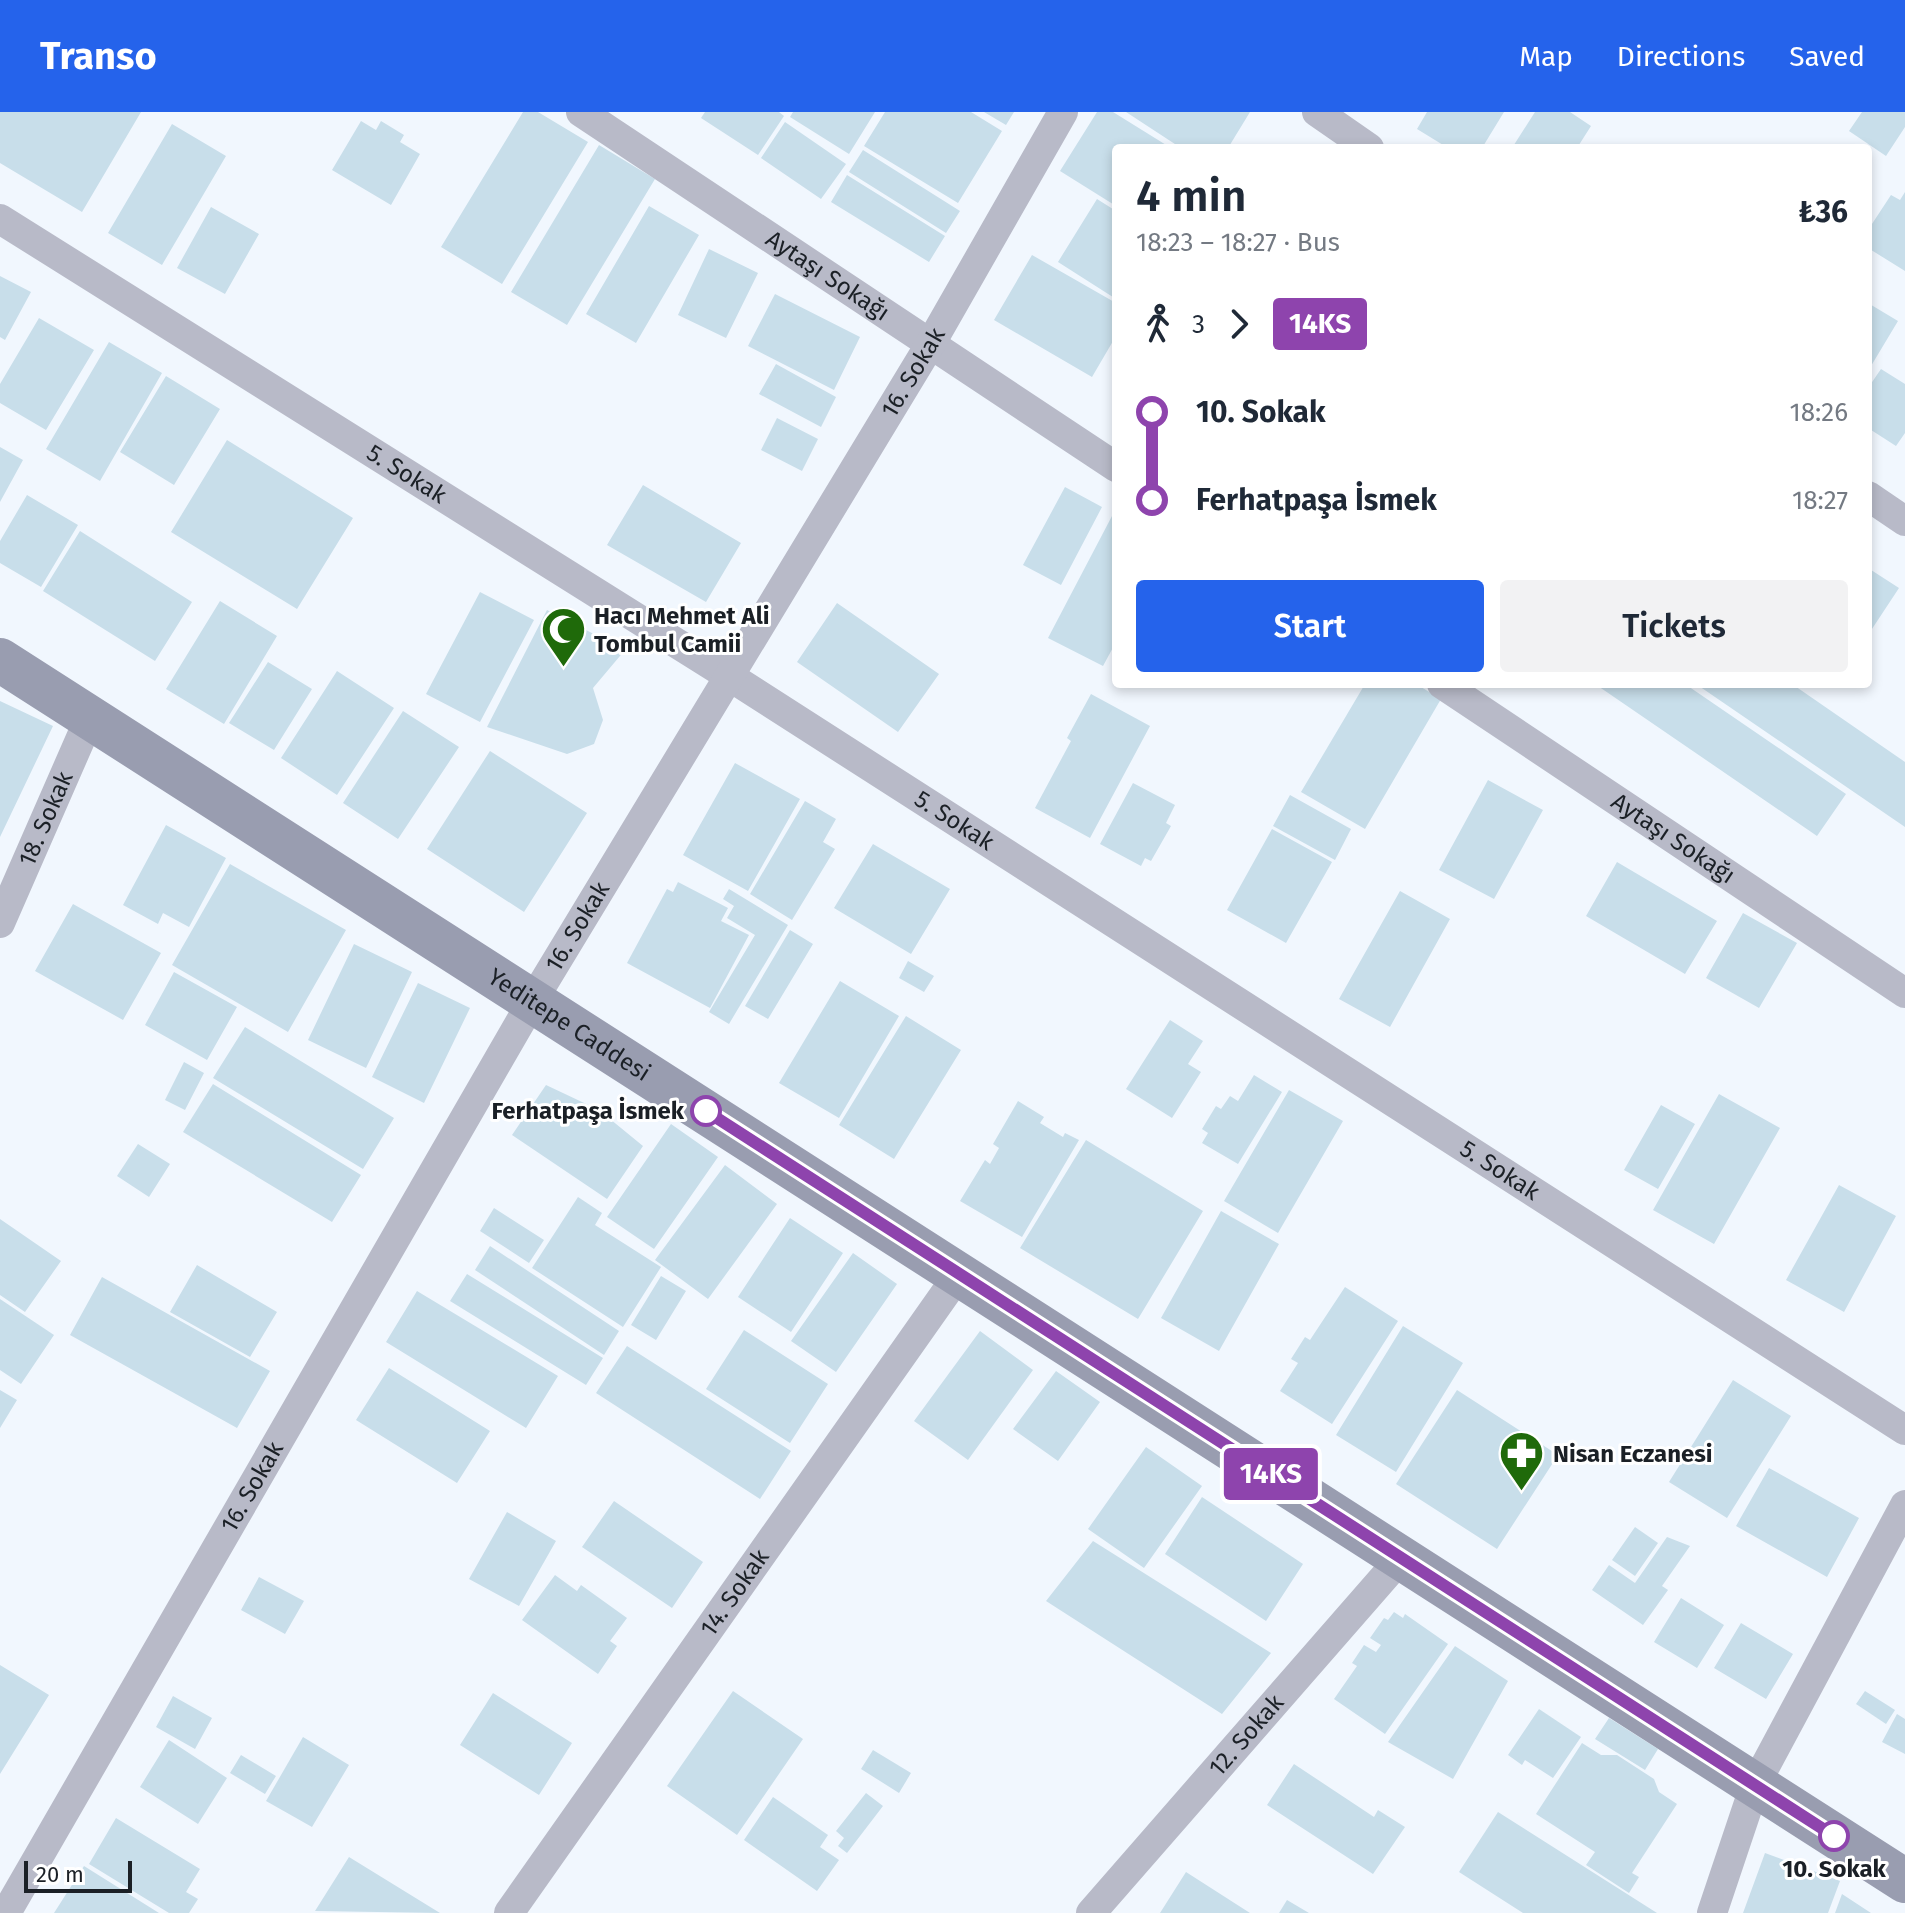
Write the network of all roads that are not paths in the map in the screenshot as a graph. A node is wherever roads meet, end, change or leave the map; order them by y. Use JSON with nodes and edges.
{"nodes":[{"id":1,"x":581,"y":112,"type":"edge"},
{"id":2,"x":1063,"y":112,"type":"edge"},
{"id":3,"x":1317,"y":112,"type":"edge"},
{"id":4,"x":1363,"y":144,"type":"edge"},
{"id":5,"x":0,"y":219,"type":"edge"},
{"id":6,"x":931,"y":343,"type":"junction"},
{"id":7,"x":1112,"y":464,"type":"edge"},
{"id":8,"x":1872,"y":499,"type":"edge"},
{"id":9,"x":1905,"y":521,"type":"edge"},
{"id":10,"x":0,"y":660,"type":"edge"},
{"id":11,"x":729,"y":676,"type":"junction"},
{"id":12,"x":1448,"y":688,"type":"edge"},
{"id":13,"x":91,"y":715,"type":"junction"},
{"id":14,"x":0,"y":923,"type":"edge"},
{"id":15,"x":1905,"y":993,"type":"edge"},
{"id":16,"x":533,"y":1000,"type":"junction"},
{"id":17,"x":959,"y":1274,"type":"junction"},
{"id":18,"x":1905,"y":1430,"type":"edge"},
{"id":19,"x":1905,"y":1505,"type":"edge"},
{"id":20,"x":1401,"y":1558,"type":"junction"},
{"id":21,"x":1755,"y":1785,"type":"junction"},
{"id":22,"x":1905,"y":1881,"type":"edge"},
{"id":23,"x":6,"y":1913,"type":"edge"},
{"id":24,"x":509,"y":1913,"type":"edge"},
{"id":25,"x":1091,"y":1913,"type":"edge"},
{"id":26,"x":1712,"y":1913,"type":"edge"}],
"edges":[{"from":1,"to":6,"type":"street","name":"Aytaşı Sokağı"},
{"from":2,"to":6,"type":"street","name":"16. Sokak"},
{"from":3,"to":4,"type":"street"},
{"from":5,"to":11,"type":"street","name":"5. Sokak"},
{"from":6,"to":7,"type":"street","name":"Aytaşı Sokağı"},
{"from":6,"to":11,"type":"street","name":"16. Sokak"},
{"from":8,"to":9,"type":"street"},
{"from":10,"to":13,"type":"street","name":"Yeditepe Caddesi"},
{"from":11,"to":16,"type":"street","name":"16. Sokak"},
{"from":11,"to":18,"type":"street","name":"5. Sokak"},
{"from":12,"to":15,"type":"street","name":"Aytaşı Sokağı"},
{"from":13,"to":14,"type":"street","name":"18. Sokak"},
{"from":13,"to":16,"type":"street","name":"Yeditepe Caddesi"},
{"from":16,"to":17,"type":"street","name":"Yeditepe Caddesi"},
{"from":16,"to":23,"type":"street","name":"16. Sokak"},
{"from":17,"to":20,"type":"street","name":"Yeditepe Caddesi"},
{"from":17,"to":24,"type":"street","name":"14. Sokak"},
{"from":19,"to":21,"type":"street"},
{"from":20,"to":21,"type":"street","name":"Yeditepe Caddesi"},
{"from":20,"to":25,"type":"street","name":"12. Sokak"},
{"from":21,"to":22,"type":"street","name":"Yeditepe Caddesi"},
{"from":21,"to":26,"type":"street"}]}
